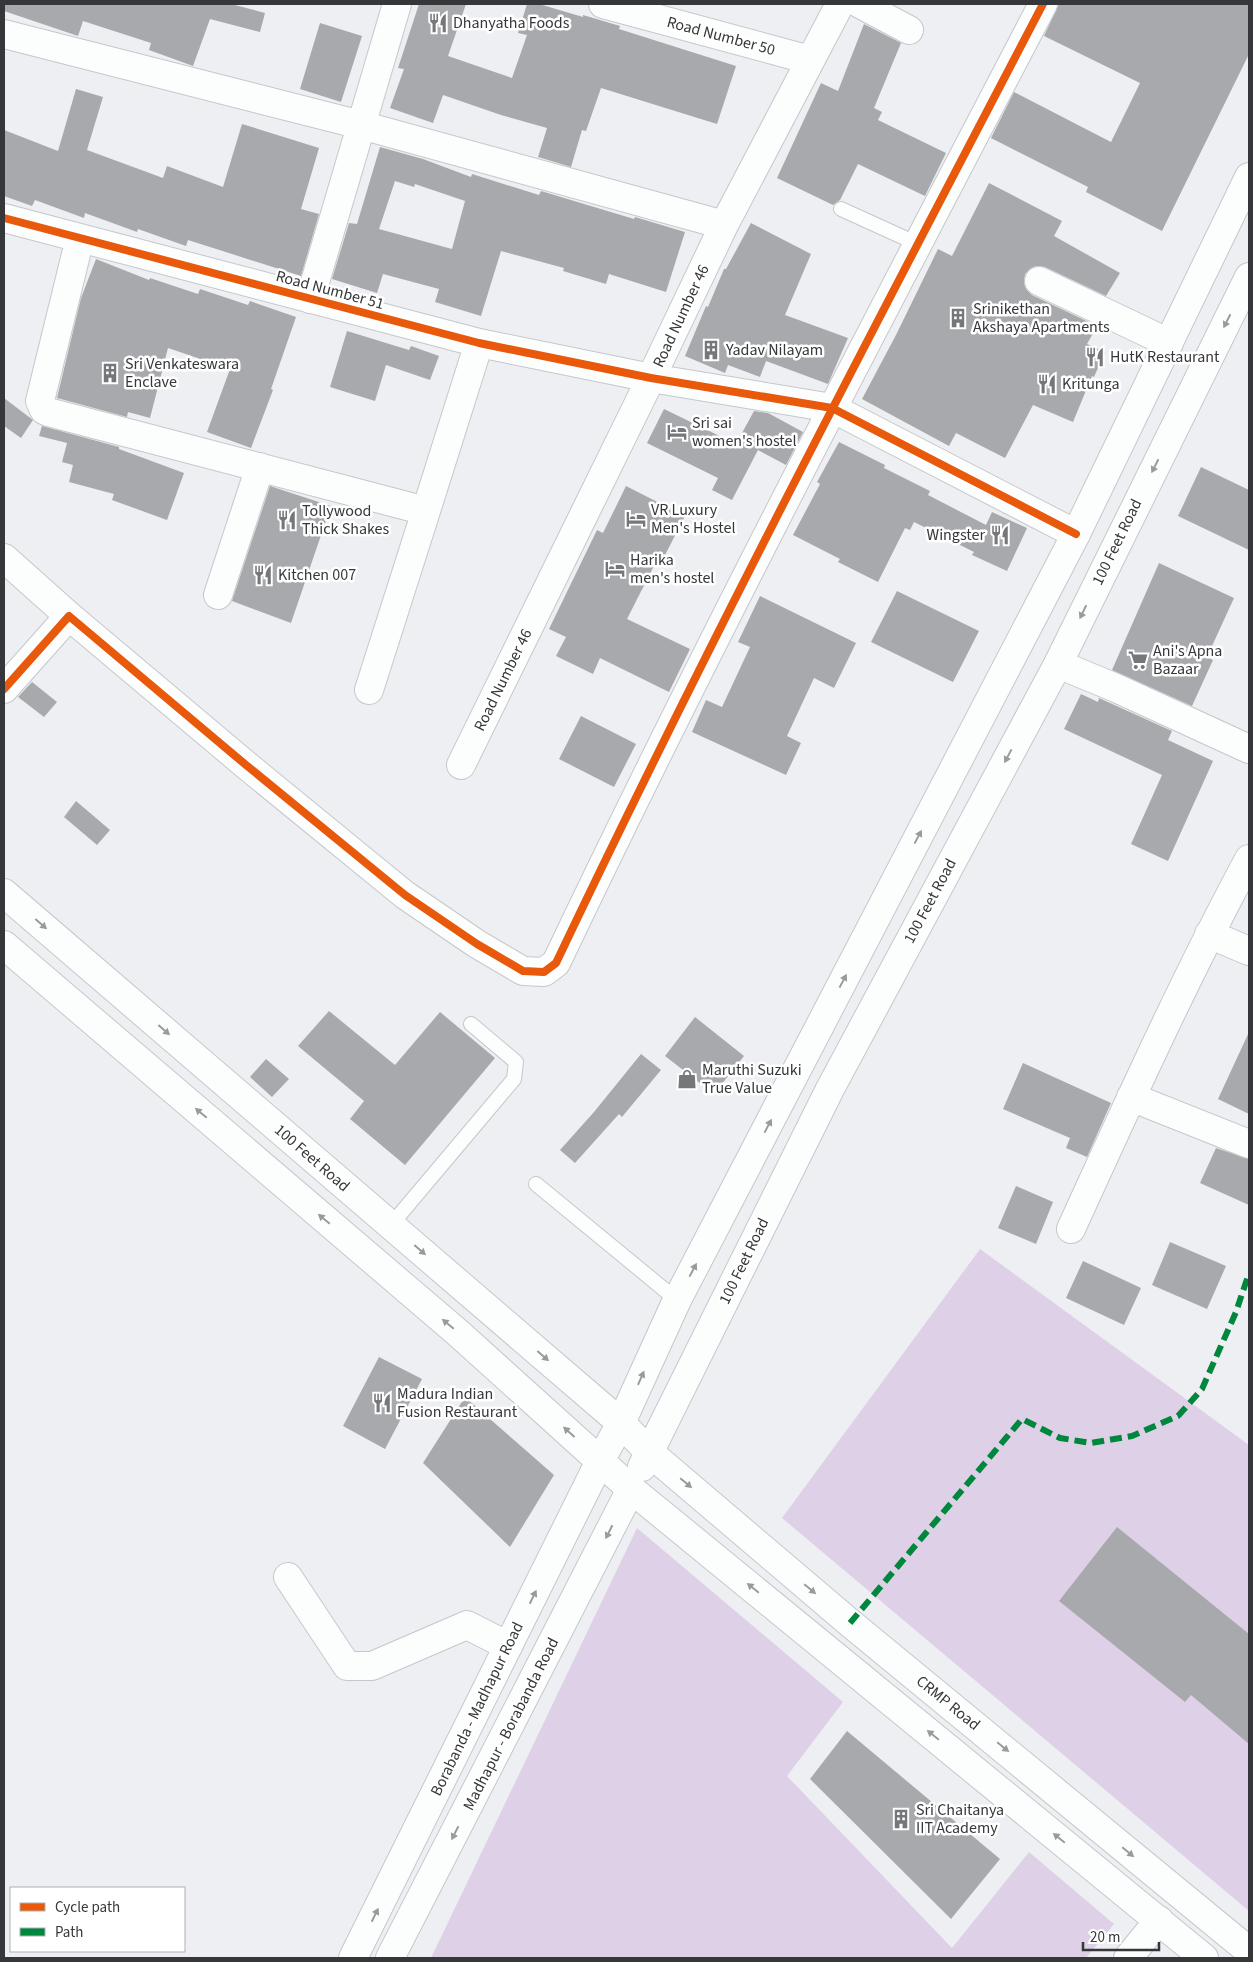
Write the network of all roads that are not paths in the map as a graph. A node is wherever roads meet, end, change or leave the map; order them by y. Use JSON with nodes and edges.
{"nodes":[{"id":1,"x":397,"y":4,"type":"edge"},
{"id":2,"x":603,"y":4,"type":"edge"},
{"id":3,"x":840,"y":4,"type":"edge"},
{"id":4,"x":860,"y":4,"type":"edge"},
{"id":5,"x":1043,"y":4,"type":"edge"},
{"id":6,"x":909,"y":30,"type":"dead end"},
{"id":7,"x":4,"y":34,"type":"edge"},
{"id":8,"x":810,"y":60,"type":"junction"},
{"id":9,"x":361,"y":124,"type":"junction"},
{"id":10,"x":1249,"y":177,"type":"edge"},
{"id":11,"x":841,"y":209,"type":"dead end"},
{"id":12,"x":4,"y":218,"type":"edge"},
{"id":13,"x":724,"y":225,"type":"junction"},
{"id":14,"x":80,"y":238,"type":"junction"},
{"id":15,"x":918,"y":244,"type":"junction"},
{"id":16,"x":1249,"y":277,"type":"edge"},
{"id":17,"x":1039,"y":281,"type":"dead end"},
{"id":18,"x":310,"y":299,"type":"junction"},
{"id":19,"x":478,"y":343,"type":"junction"},
{"id":20,"x":1170,"y":343,"type":"junction"},
{"id":21,"x":651,"y":378,"type":"junction"},
{"id":22,"x":832,"y":408,"type":"junction"},
{"id":23,"x":260,"y":467,"type":"junction"},
{"id":24,"x":426,"y":510,"type":"junction"},
{"id":25,"x":1076,"y":534,"type":"junction"},
{"id":26,"x":4,"y":558,"type":"edge"},
{"id":27,"x":218,"y":595,"type":"dead end"},
{"id":28,"x":68,"y":616,"type":"junction"},
{"id":29,"x":1058,"y":664,"type":"junction"},
{"id":30,"x":4,"y":688,"type":"edge"},
{"id":31,"x":369,"y":690,"type":"dead end"},
{"id":32,"x":1249,"y":749,"type":"edge"},
{"id":33,"x":461,"y":765,"type":"dead end"},
{"id":34,"x":1249,"y":859,"type":"edge"},
{"id":35,"x":4,"y":893,"type":"edge"},
{"id":36,"x":1209,"y":934,"type":"junction"},
{"id":37,"x":4,"y":945,"type":"edge"},
{"id":38,"x":1249,"y":951,"type":"edge"},
{"id":39,"x":471,"y":1024,"type":"dead end"},
{"id":40,"x":1131,"y":1097,"type":"junction"},
{"id":41,"x":1249,"y":1144,"type":"edge"},
{"id":42,"x":536,"y":1184,"type":"dead end"},
{"id":43,"x":391,"y":1226,"type":"junction"},
{"id":44,"x":1071,"y":1229,"type":"dead end"},
{"id":45,"x":677,"y":1300,"type":"junction"},
{"id":46,"x":621,"y":1423,"type":"junction"},
{"id":47,"x":649,"y":1452,"type":"junction"},
{"id":48,"x":600,"y":1460,"type":"junction"},
{"id":49,"x":631,"y":1489,"type":"junction"},
{"id":50,"x":288,"y":1577,"type":"dead end"},
{"id":51,"x":508,"y":1646,"type":"junction"},
{"id":52,"x":1159,"y":1920,"type":"junction"},
{"id":53,"x":1249,"y":1951,"type":"edge"},
{"id":54,"x":353,"y":1958,"type":"edge"},
{"id":55,"x":390,"y":1958,"type":"edge"},
{"id":56,"x":1128,"y":1958,"type":"edge"},
{"id":57,"x":1204,"y":1958,"type":"edge"}],
"edges":[{"from":1,"to":9,"type":"street"},
{"from":2,"to":8,"type":"street","name":"Road Number 50"},
{"from":3,"to":8,"type":"street","name":"Road Number 46"},
{"from":4,"to":6,"type":"street"},
{"from":5,"to":15,"type":"street"},
{"from":7,"to":9,"type":"street"},
{"from":8,"to":13,"type":"street","name":"Road Number 46"},
{"from":9,"to":13,"type":"street"},
{"from":9,"to":18,"type":"street"},
{"from":10,"to":20,"type":"street"},
{"from":11,"to":15,"type":"lane"},
{"from":12,"to":14,"type":"street","name":"Road Number 51"},
{"from":13,"to":21,"type":"street","name":"Road Number 46"},
{"from":14,"to":18,"type":"street","name":"Road Number 51"},
{"from":14,"to":23,"type":"street"},
{"from":15,"to":22,"type":"street"},
{"from":16,"to":29,"type":"street","name":"100 Feet Road","one_way":true},
{"from":17,"to":20,"type":"street"},
{"from":18,"to":19,"type":"street","name":"Road Number 51"},
{"from":19,"to":21,"type":"street","name":"Road Number 51"},
{"from":19,"to":24,"type":"street"},
{"from":20,"to":25,"type":"street"},
{"from":21,"to":22,"type":"street","name":"Road Number 51"},
{"from":21,"to":33,"type":"street","name":"Road Number 46"},
{"from":22,"to":25,"type":"street","name":"Road Number 51"},
{"from":22,"to":28,"type":"street"},
{"from":23,"to":24,"type":"street"},
{"from":23,"to":27,"type":"street"},
{"from":24,"to":31,"type":"street"},
{"from":45,"to":25,"type":"street","one_way":true},
{"from":26,"to":28,"type":"street"},
{"from":28,"to":30,"type":"street"},
{"from":29,"to":32,"type":"street"},
{"from":29,"to":47,"type":"street","name":"100 Feet Road","one_way":true},
{"from":34,"to":36,"type":"street"},
{"from":35,"to":43,"type":"street","name":"100 Feet Road","one_way":true},
{"from":36,"to":38,"type":"street"},
{"from":36,"to":40,"type":"street"},
{"from":48,"to":37,"type":"street","one_way":true},
{"from":39,"to":43,"type":"lane"},
{"from":40,"to":41,"type":"street"},
{"from":40,"to":44,"type":"street"},
{"from":42,"to":45,"type":"lane"},
{"from":43,"to":46,"type":"street","name":"100 Feet Road","one_way":true},
{"from":46,"to":45,"type":"street","one_way":true},
{"from":46,"to":47,"type":"street","name":"CRMP Road"},
{"from":46,"to":48,"type":"street"},
{"from":47,"to":49,"type":"street","name":"100 Feet Road"},
{"from":47,"to":53,"type":"street","name":"CRMP Road","one_way":true},
{"from":48,"to":49,"type":"street"},
{"from":51,"to":48,"type":"street","name":"Borabanda - Madhapur Road","one_way":true},
{"from":52,"to":49,"type":"street","one_way":true},
{"from":49,"to":55,"type":"street","name":"Madhapur - Borabanda Road","one_way":true},
{"from":50,"to":51,"type":"street"},
{"from":54,"to":51,"type":"street","name":"Borabanda - Madhapur Road","one_way":true},
{"from":52,"to":56,"type":"street"},
{"from":52,"to":57,"type":"street"}]}
